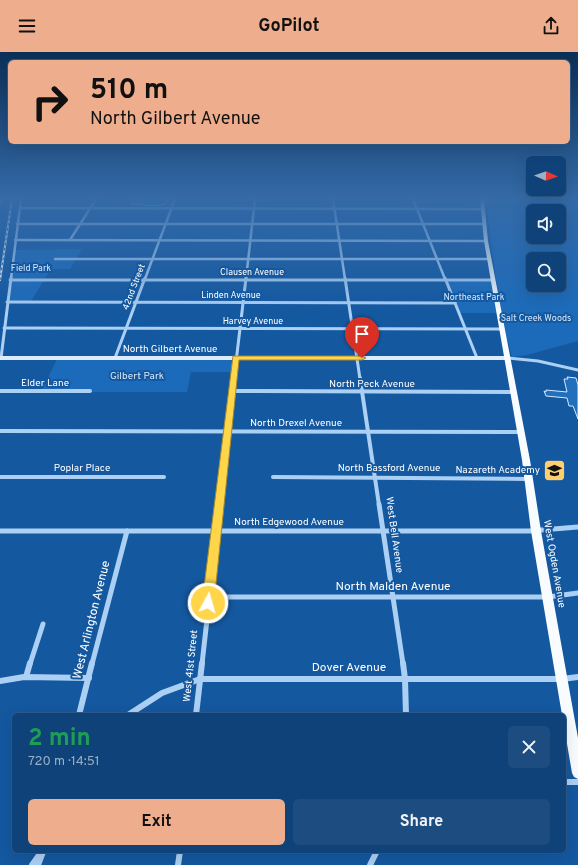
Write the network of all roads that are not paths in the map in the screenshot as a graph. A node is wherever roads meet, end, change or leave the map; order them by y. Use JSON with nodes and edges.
{"nodes":[{"id":1,"x":15,"y":237,"type":"edge"},
{"id":2,"x":72,"y":237,"type":"edge"},
{"id":3,"x":161,"y":237,"type":"edge"},
{"id":4,"x":249,"y":237,"type":"edge"},
{"id":5,"x":339,"y":237,"type":"edge"},
{"id":6,"x":428,"y":237,"type":"edge"},
{"id":7,"x":486,"y":237,"type":"edge"},
{"id":8,"x":15,"y":240,"type":"junction"},
{"id":9,"x":70,"y":240,"type":"junction"},
{"id":10,"x":160,"y":240,"type":"junction"},
{"id":11,"x":249,"y":240,"type":"junction"},
{"id":12,"x":340,"y":241,"type":"junction"},
{"id":13,"x":429,"y":241,"type":"junction"},
{"id":14,"x":486,"y":241,"type":"junction"},
{"id":15,"x":55,"y":259,"type":"dead end"},
{"id":16,"x":153,"y":259,"type":"junction"},
{"id":17,"x":247,"y":259,"type":"junction"},
{"id":18,"x":342,"y":259,"type":"junction"},
{"id":19,"x":437,"y":259,"type":"junction"},
{"id":20,"x":490,"y":259,"type":"junction"},
{"id":21,"x":145,"y":279,"type":"junction"},
{"id":22,"x":245,"y":279,"type":"junction"},
{"id":23,"x":10,"y":280,"type":"junction"},
{"id":24,"x":345,"y":280,"type":"junction"},
{"id":25,"x":445,"y":280,"type":"junction"},
{"id":26,"x":493,"y":280,"type":"junction"},
{"id":27,"x":7,"y":302,"type":"junction"},
{"id":28,"x":136,"y":302,"type":"junction"},
{"id":29,"x":242,"y":302,"type":"junction"},
{"id":30,"x":349,"y":303,"type":"junction"},
{"id":31,"x":455,"y":303,"type":"junction"},
{"id":32,"x":4,"y":328,"type":"junction"},
{"id":33,"x":126,"y":328,"type":"junction"},
{"id":34,"x":239,"y":328,"type":"junction"},
{"id":35,"x":502,"y":328,"type":"junction"},
{"id":36,"x":352,"y":329,"type":"junction"},
{"id":37,"x":465,"y":329,"type":"junction"},
{"id":38,"x":115,"y":358,"type":"junction"},
{"id":39,"x":236,"y":358,"type":"junction"},
{"id":40,"x":356,"y":358,"type":"junction"},
{"id":41,"x":477,"y":358,"type":"junction"},
{"id":42,"x":506,"y":358,"type":"junction"},
{"id":43,"x":0,"y":359,"type":"edge"},
{"id":44,"x":578,"y":370,"type":"edge"},
{"id":45,"x":90,"y":391,"type":"dead end"},
{"id":46,"x":232,"y":391,"type":"junction"},
{"id":47,"x":0,"y":392,"type":"edge"},
{"id":48,"x":362,"y":392,"type":"junction"},
{"id":49,"x":513,"y":392,"type":"junction"},
{"id":50,"x":0,"y":431,"type":"edge"},
{"id":51,"x":228,"y":431,"type":"junction"},
{"id":52,"x":368,"y":431,"type":"junction"},
{"id":53,"x":521,"y":432,"type":"junction"},
{"id":54,"x":0,"y":477,"type":"edge"},
{"id":55,"x":164,"y":477,"type":"dead end"},
{"id":56,"x":273,"y":477,"type":"dead end"},
{"id":57,"x":375,"y":477,"type":"junction"},
{"id":58,"x":529,"y":479,"type":"junction"},
{"id":59,"x":578,"y":527,"type":"edge"},
{"id":60,"x":0,"y":531,"type":"edge"},
{"id":61,"x":127,"y":531,"type":"junction"},
{"id":62,"x":216,"y":531,"type":"junction"},
{"id":63,"x":536,"y":531,"type":"junction"},
{"id":64,"x":383,"y":532,"type":"junction"},
{"id":65,"x":578,"y":593,"type":"edge"},
{"id":66,"x":209,"y":597,"type":"junction"},
{"id":67,"x":393,"y":597,"type":"junction"},
{"id":68,"x":548,"y":597,"type":"junction"},
{"id":69,"x":43,"y":624,"type":"dead end"},
{"id":70,"x":26,"y":677,"type":"junction"},
{"id":71,"x":578,"y":677,"type":"edge"},
{"id":72,"x":89,"y":678,"type":"junction"},
{"id":73,"x":200,"y":679,"type":"junction"},
{"id":74,"x":405,"y":679,"type":"junction"},
{"id":75,"x":562,"y":679,"type":"junction"},
{"id":76,"x":0,"y":682,"type":"edge"},
{"id":77,"x":80,"y":713,"type":"edge"},
{"id":78,"x":131,"y":713,"type":"edge"},
{"id":79,"x":196,"y":713,"type":"edge"},
{"id":80,"x":406,"y":713,"type":"edge"},
{"id":81,"x":578,"y":773,"type":"edge"},
{"id":82,"x":566,"y":782,"type":"edge"},
{"id":83,"x":578,"y":782,"type":"edge"},
{"id":84,"x":41,"y":853,"type":"edge"},
{"id":85,"x":41,"y":853,"type":"edge"},
{"id":86,"x":180,"y":853,"type":"edge"},
{"id":87,"x":376,"y":853,"type":"edge"},
{"id":88,"x":32,"y":865,"type":"edge"},
{"id":89,"x":38,"y":865,"type":"edge"},
{"id":90,"x":178,"y":865,"type":"edge"},
{"id":91,"x":370,"y":865,"type":"edge"}],
"edges":[{"from":1,"to":8,"type":"street"},
{"from":2,"to":9,"type":"street"},
{"from":3,"to":10,"type":"street","name":"42nd Street"},
{"from":4,"to":11,"type":"street","name":"West 41st Street"},
{"from":5,"to":12,"type":"street","name":"West Bell Avenue"},
{"from":6,"to":13,"type":"street"},
{"from":7,"to":14,"type":"main road","name":"West Ogden Avenue"},
{"from":8,"to":9,"type":"street"},
{"from":8,"to":23,"type":"street"},
{"from":9,"to":10,"type":"street"},
{"from":10,"to":11,"type":"street"},
{"from":10,"to":16,"type":"street","name":"42nd Street"},
{"from":11,"to":12,"type":"street"},
{"from":11,"to":17,"type":"street","name":"West 41st Street"},
{"from":12,"to":13,"type":"street"},
{"from":12,"to":18,"type":"street","name":"West Bell Avenue"},
{"from":13,"to":14,"type":"street"},
{"from":13,"to":19,"type":"street"},
{"from":14,"to":20,"type":"main road","name":"West Ogden Avenue"},
{"from":15,"to":16,"type":"street"},
{"from":16,"to":17,"type":"street"},
{"from":16,"to":21,"type":"street","name":"42nd Street"},
{"from":17,"to":18,"type":"street"},
{"from":17,"to":22,"type":"street","name":"West 41st Street"},
{"from":18,"to":19,"type":"street"},
{"from":18,"to":24,"type":"street","name":"West Bell Avenue"},
{"from":19,"to":20,"type":"street"},
{"from":19,"to":25,"type":"street"},
{"from":20,"to":26,"type":"main road","name":"West Ogden Avenue"},
{"from":21,"to":22,"type":"street","name":"Clausen Avenue"},
{"from":21,"to":23,"type":"street","name":"Clausen Avenue"},
{"from":21,"to":28,"type":"street","name":"42nd Street"},
{"from":22,"to":24,"type":"street","name":"Clausen Avenue"},
{"from":22,"to":29,"type":"street","name":"West 41st Street"},
{"from":23,"to":27,"type":"street"},
{"from":24,"to":25,"type":"street","name":"Clausen Avenue"},
{"from":24,"to":30,"type":"street","name":"West Bell Avenue"},
{"from":25,"to":26,"type":"street","name":"Clausen Avenue"},
{"from":25,"to":31,"type":"street"},
{"from":26,"to":35,"type":"main road","name":"West Ogden Avenue"},
{"from":27,"to":28,"type":"street","name":"Linden Avenue"},
{"from":27,"to":32,"type":"street"},
{"from":28,"to":29,"type":"street","name":"Linden Avenue"},
{"from":28,"to":33,"type":"street","name":"42nd Street"},
{"from":29,"to":30,"type":"street","name":"Linden Avenue"},
{"from":29,"to":34,"type":"street","name":"West 41st Street"},
{"from":30,"to":31,"type":"street","name":"Linden Avenue"},
{"from":30,"to":36,"type":"street","name":"West Bell Avenue"},
{"from":31,"to":37,"type":"street"},
{"from":32,"to":33,"type":"street","name":"Harvey Avenue"},
{"from":32,"to":43,"type":"street"},
{"from":33,"to":34,"type":"street","name":"Harvey Avenue"},
{"from":33,"to":38,"type":"street","name":"42nd Street"},
{"from":34,"to":36,"type":"street","name":"Harvey Avenue"},
{"from":34,"to":39,"type":"street","name":"West 41st Street"},
{"from":35,"to":37,"type":"street","name":"Harvey Avenue"},
{"from":35,"to":42,"type":"main road","name":"West Ogden Avenue"},
{"from":36,"to":37,"type":"street","name":"Harvey Avenue"},
{"from":36,"to":40,"type":"street","name":"West Bell Avenue"},
{"from":37,"to":41,"type":"street"},
{"from":38,"to":39,"type":"street","name":"North Gilbert Avenue"},
{"from":38,"to":43,"type":"street","name":"North Gilbert Avenue"},
{"from":39,"to":40,"type":"street","name":"North Gilbert Avenue"},
{"from":39,"to":46,"type":"street","name":"West 41st Street"},
{"from":40,"to":41,"type":"street","name":"North Gilbert Avenue"},
{"from":40,"to":48,"type":"street","name":"West Bell Avenue"},
{"from":41,"to":42,"type":"street","name":"North Gilbert Avenue"},
{"from":42,"to":44,"type":"street","name":"North Gilbert Avenue"},
{"from":42,"to":49,"type":"main road","name":"West Ogden Avenue"},
{"from":45,"to":47,"type":"street","name":"Elder Lane"},
{"from":46,"to":48,"type":"street","name":"North Peck Avenue"},
{"from":46,"to":51,"type":"street","name":"West 41st Street"},
{"from":48,"to":49,"type":"street","name":"North Peck Avenue"},
{"from":48,"to":52,"type":"street","name":"West Bell Avenue"},
{"from":49,"to":53,"type":"main road","name":"West Ogden Avenue"},
{"from":50,"to":51,"type":"street","name":"North Drexel Avenue"},
{"from":51,"to":52,"type":"street","name":"North Drexel Avenue"},
{"from":51,"to":62,"type":"street","name":"West 41st Street"},
{"from":52,"to":53,"type":"street","name":"North Drexel Avenue"},
{"from":52,"to":57,"type":"street","name":"West Bell Avenue"},
{"from":53,"to":58,"type":"main road","name":"West Ogden Avenue"},
{"from":54,"to":55,"type":"street","name":"Poplar Place"},
{"from":56,"to":57,"type":"street","name":"North Bassford Avenue"},
{"from":57,"to":58,"type":"street","name":"North Bassford Avenue"},
{"from":57,"to":64,"type":"street","name":"West Bell Avenue"},
{"from":58,"to":63,"type":"main road","name":"West Ogden Avenue"},
{"from":59,"to":63,"type":"street","name":"North Edgewood Avenue"},
{"from":60,"to":61,"type":"street","name":"North Edgewood Avenue"},
{"from":61,"to":62,"type":"street","name":"North Edgewood Avenue"},
{"from":61,"to":72,"type":"street","name":"West Arlington Avenue"},
{"from":62,"to":64,"type":"street","name":"North Edgewood Avenue"},
{"from":62,"to":66,"type":"street","name":"West 41st Street"},
{"from":63,"to":64,"type":"street","name":"North Edgewood Avenue"},
{"from":63,"to":68,"type":"main road","name":"West Ogden Avenue"},
{"from":64,"to":67,"type":"street","name":"West Bell Avenue"},
{"from":65,"to":68,"type":"street","name":"North Malden Avenue"},
{"from":66,"to":67,"type":"street","name":"North Malden Avenue"},
{"from":66,"to":73,"type":"street","name":"West 41st Street"},
{"from":67,"to":68,"type":"street","name":"North Malden Avenue"},
{"from":67,"to":74,"type":"street","name":"West Bell Avenue"},
{"from":68,"to":75,"type":"main road","name":"West Ogden Avenue"},
{"from":69,"to":70,"type":"street"},
{"from":70,"to":72,"type":"street"},
{"from":70,"to":76,"type":"street"},
{"from":71,"to":75,"type":"street","name":"Dover Avenue"},
{"from":72,"to":77,"type":"street","name":"West Arlington Avenue"},
{"from":73,"to":74,"type":"street","name":"Dover Avenue"},
{"from":73,"to":78,"type":"street","name":"Dover Avenue"},
{"from":73,"to":79,"type":"street","name":"West 41st Street"},
{"from":74,"to":75,"type":"street","name":"Dover Avenue"},
{"from":74,"to":80,"type":"street","name":"West Bell Avenue"},
{"from":75,"to":81,"type":"main road","name":"West Ogden Avenue"},
{"from":82,"to":83,"type":"street"},
{"from":84,"to":88,"type":"street"},
{"from":85,"to":89,"type":"street"},
{"from":86,"to":90,"type":"street"},
{"from":87,"to":91,"type":"street"}]}
